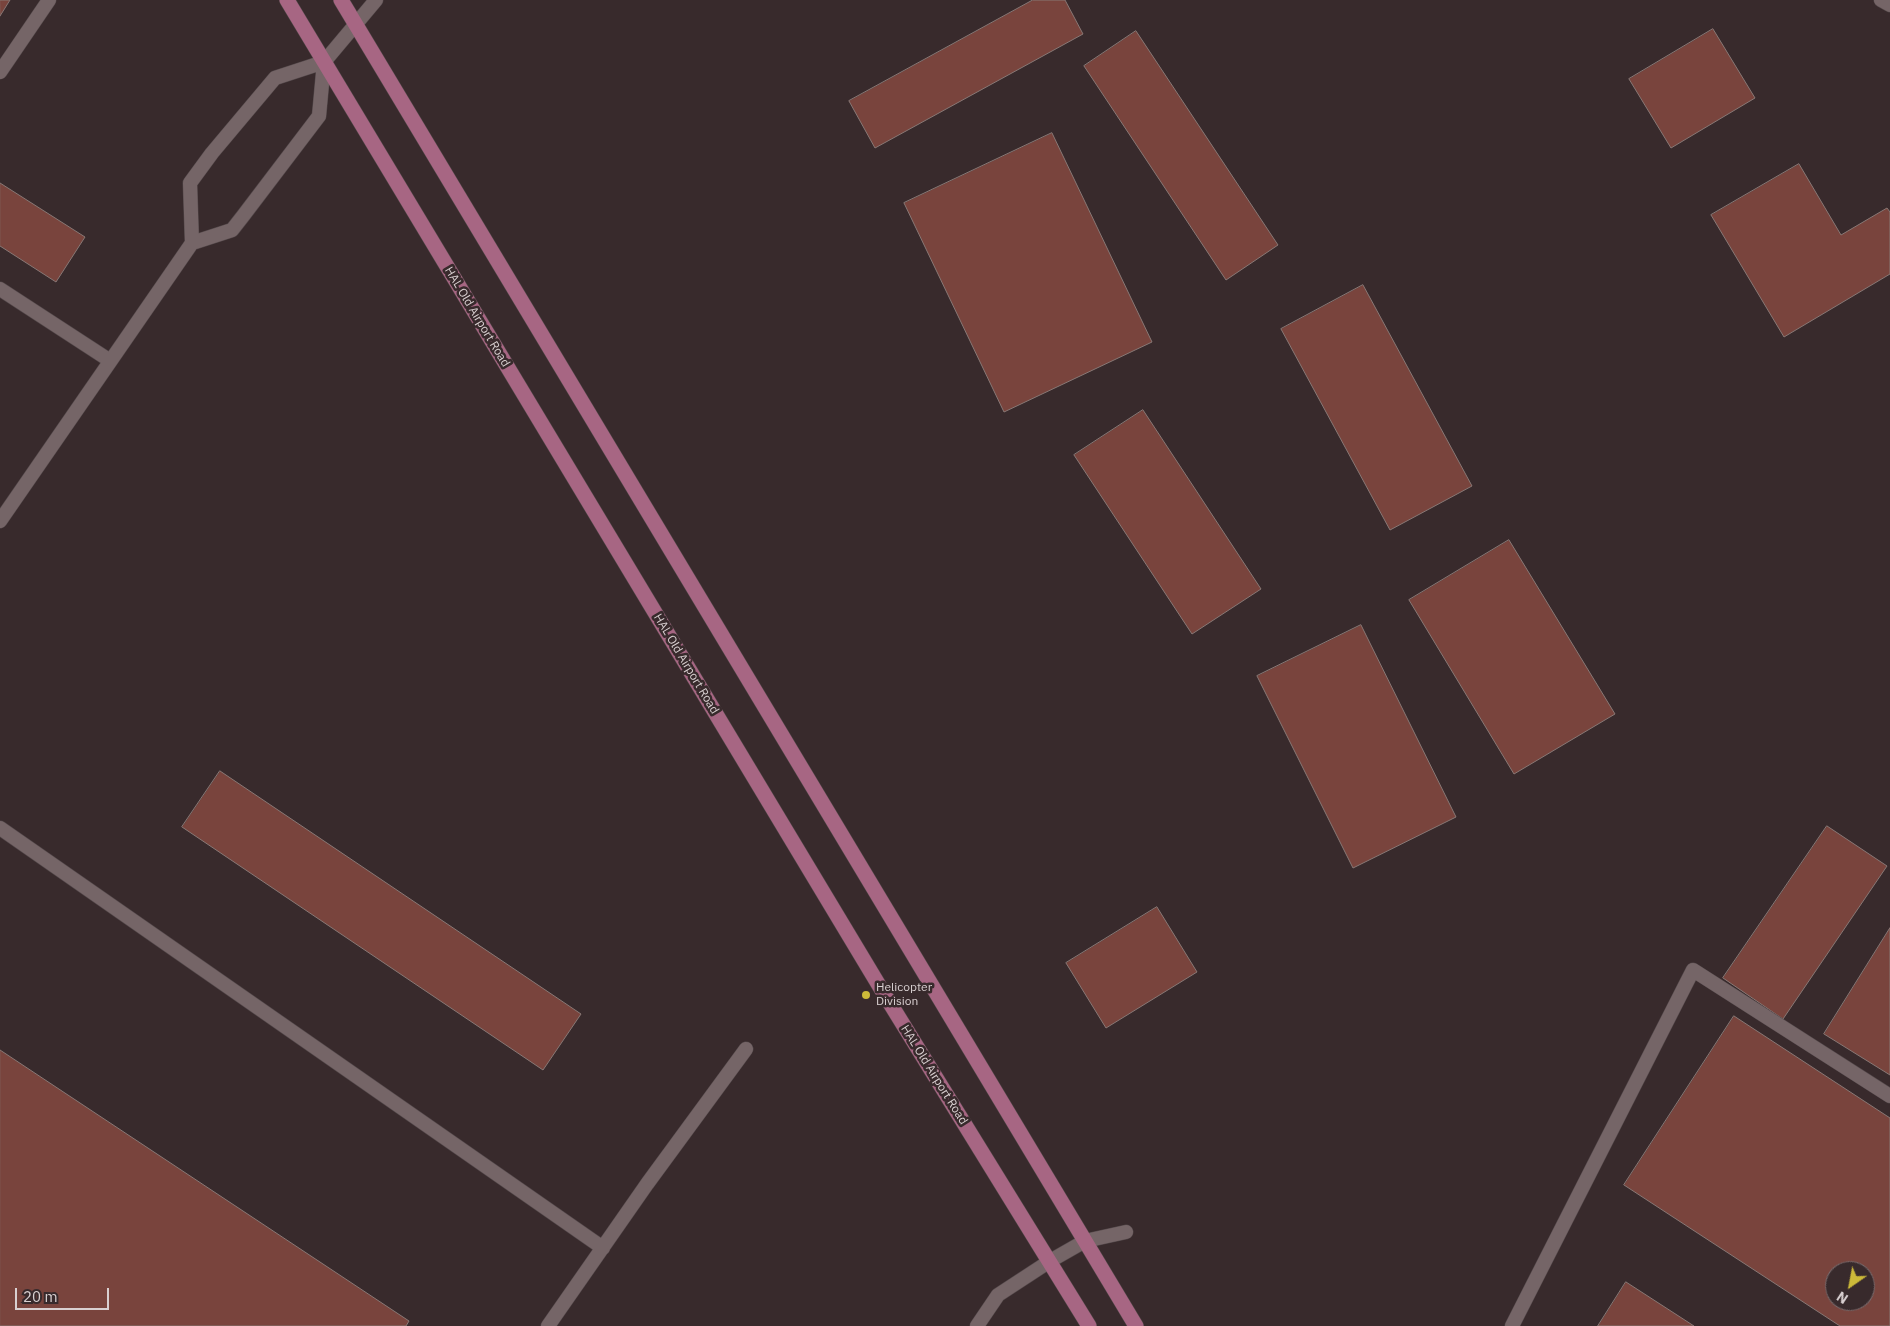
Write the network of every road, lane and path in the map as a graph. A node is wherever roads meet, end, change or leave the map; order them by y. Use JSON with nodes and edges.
{"nodes":[{"id":1,"x":49,"y":0,"type":"edge"},
{"id":2,"x":287,"y":0,"type":"edge"},
{"id":3,"x":341,"y":0,"type":"edge"},
{"id":4,"x":376,"y":0,"type":"edge"},
{"id":5,"x":1880,"y":0,"type":"edge"},
{"id":6,"x":1890,"y":5,"type":"edge"},
{"id":7,"x":356,"y":24,"type":"junction"},
{"id":8,"x":324,"y":62,"type":"junction"},
{"id":9,"x":0,"y":72,"type":"edge"},
{"id":10,"x":192,"y":243,"type":"junction"},
{"id":11,"x":0,"y":289,"type":"edge"},
{"id":12,"x":110,"y":360,"type":"junction"},
{"id":13,"x":0,"y":521,"type":"edge"},
{"id":14,"x":0,"y":828,"type":"edge"},
{"id":15,"x":746,"y":1049,"type":"dead end"},
{"id":16,"x":1890,"y":1096,"type":"edge"},
{"id":17,"x":1126,"y":1232,"type":"dead end"},
{"id":18,"x":1085,"y":1241,"type":"junction"},
{"id":19,"x":603,"y":1248,"type":"junction"},
{"id":20,"x":1050,"y":1262,"type":"junction"},
{"id":21,"x":548,"y":1326,"type":"edge"},
{"id":22,"x":977,"y":1326,"type":"edge"},
{"id":23,"x":1089,"y":1326,"type":"edge"},
{"id":24,"x":1136,"y":1326,"type":"edge"},
{"id":25,"x":1512,"y":1326,"type":"edge"}],
"edges":[{"from":1,"to":9,"type":"lane"},
{"from":2,"to":8,"type":"main road","name":"HAL Old Airport Road"},
{"from":3,"to":7,"type":"main road"},
{"from":4,"to":7,"type":"lane"},
{"from":5,"to":6,"type":"lane"},
{"from":7,"to":8,"type":"lane"},
{"from":7,"to":18,"type":"main road"},
{"from":8,"to":10,"type":"lane"},
{"from":8,"to":10,"type":"lane"},
{"from":8,"to":20,"type":"main road","name":"HAL Old Airport Road"},
{"from":10,"to":12,"type":"lane"},
{"from":11,"to":12,"type":"lane"},
{"from":12,"to":13,"type":"lane"},
{"from":14,"to":19,"type":"lane"},
{"from":15,"to":19,"type":"lane"},
{"from":16,"to":25,"type":"lane"},
{"from":17,"to":18,"type":"lane"},
{"from":18,"to":20,"type":"lane"},
{"from":18,"to":24,"type":"main road"},
{"from":19,"to":21,"type":"lane"},
{"from":20,"to":22,"type":"lane"},
{"from":20,"to":23,"type":"main road","name":"HAL Old Airport Road"}]}
